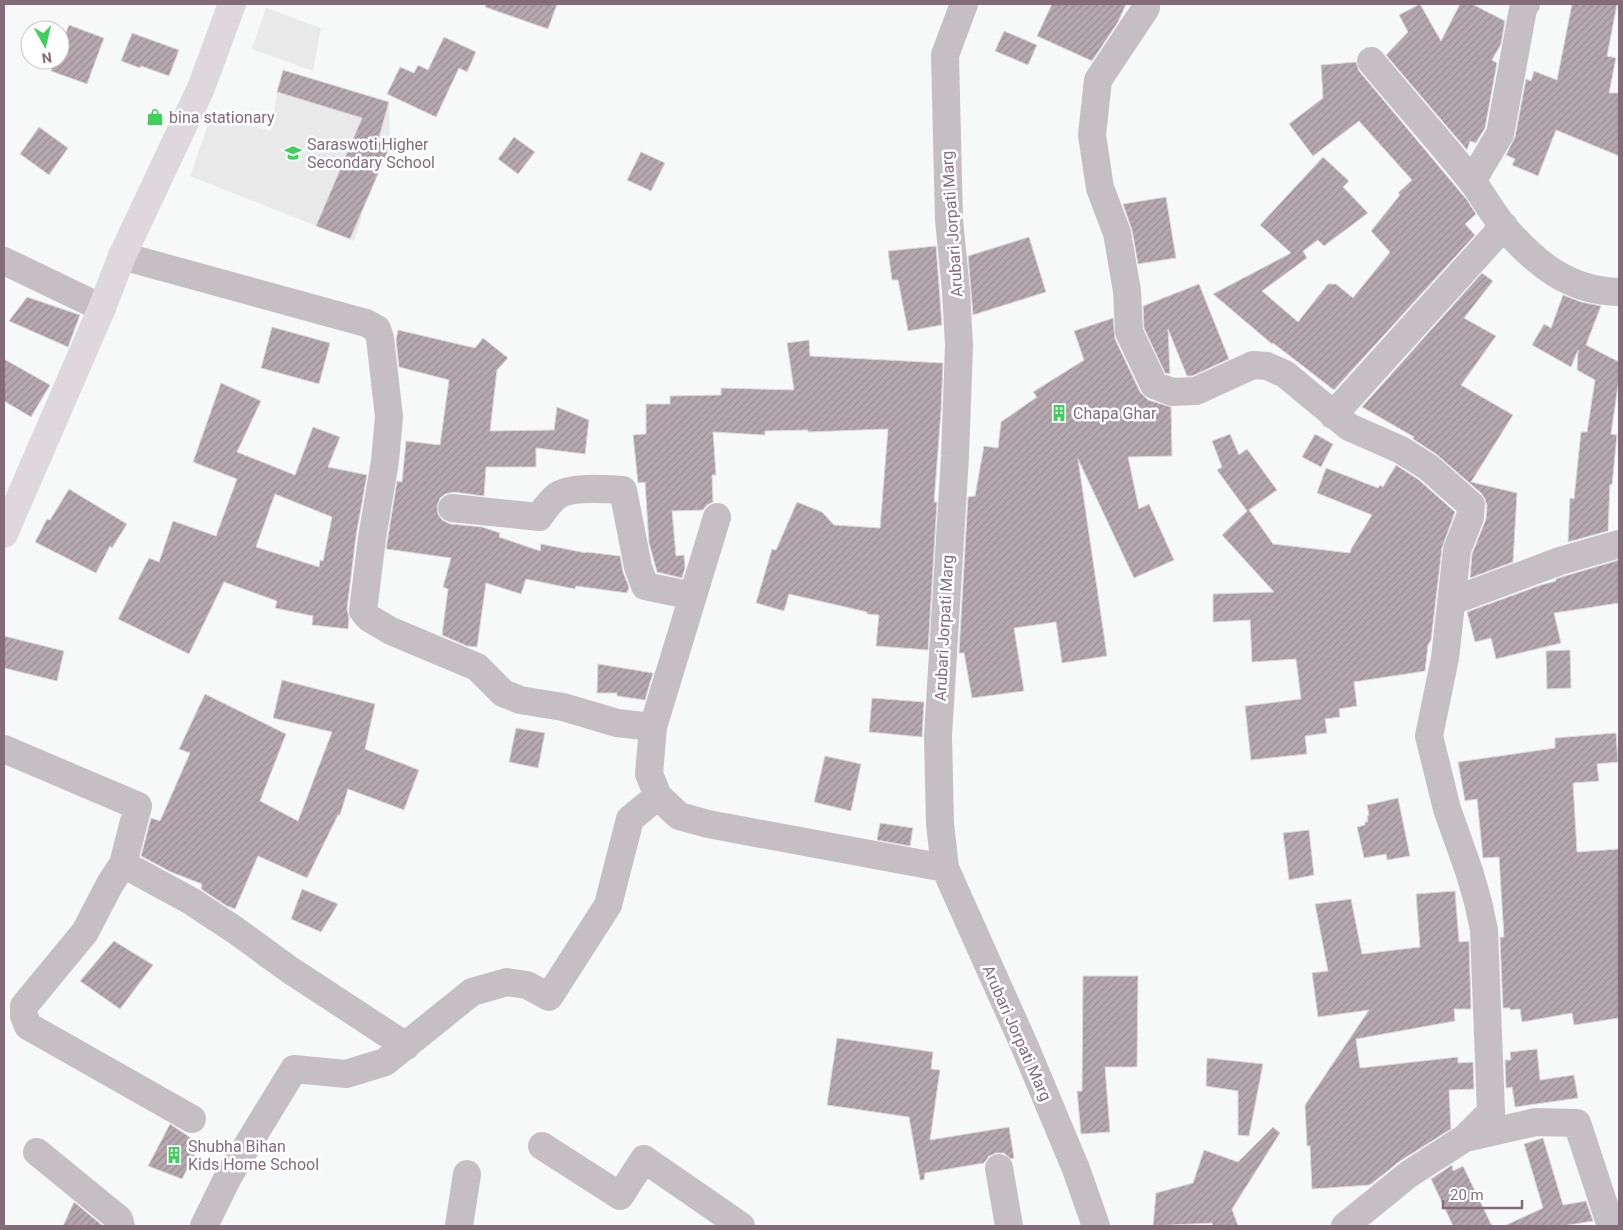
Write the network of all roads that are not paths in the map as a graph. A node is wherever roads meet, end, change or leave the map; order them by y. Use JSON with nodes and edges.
{"nodes":[{"id":1,"x":232,"y":4,"type":"edge"},
{"id":2,"x":964,"y":4,"type":"edge"},
{"id":3,"x":1146,"y":4,"type":"edge"},
{"id":4,"x":1526,"y":4,"type":"edge"},
{"id":5,"x":1371,"y":61,"type":"dead end"},
{"id":6,"x":1472,"y":181,"type":"junction"},
{"id":7,"x":1504,"y":226,"type":"junction"},
{"id":8,"x":122,"y":256,"type":"junction"},
{"id":9,"x":4,"y":261,"type":"edge"},
{"id":10,"x":1619,"y":292,"type":"edge"},
{"id":11,"x":102,"y":308,"type":"junction"},
{"id":12,"x":1334,"y":415,"type":"junction"},
{"id":13,"x":452,"y":508,"type":"dead end"},
{"id":14,"x":717,"y":517,"type":"dead end"},
{"id":15,"x":4,"y":534,"type":"edge"},
{"id":16,"x":1619,"y":544,"type":"edge"},
{"id":17,"x":693,"y":596,"type":"junction"},
{"id":18,"x":1452,"y":601,"type":"junction"},
{"id":19,"x":653,"y":727,"type":"junction"},
{"id":20,"x":4,"y":749,"type":"edge"},
{"id":21,"x":658,"y":796,"type":"junction"},
{"id":22,"x":123,"y":864,"type":"junction"},
{"id":23,"x":945,"y":868,"type":"junction"},
{"id":24,"x":406,"y":1046,"type":"junction"},
{"id":25,"x":192,"y":1119,"type":"dead end"},
{"id":26,"x":1465,"y":1138,"type":"junction"},
{"id":27,"x":542,"y":1146,"type":"dead end"},
{"id":28,"x":37,"y":1152,"type":"dead end"},
{"id":29,"x":999,"y":1168,"type":"dead end"},
{"id":30,"x":467,"y":1174,"type":"dead end"},
{"id":31,"x":122,"y":1226,"type":"edge"},
{"id":32,"x":204,"y":1226,"type":"edge"},
{"id":33,"x":459,"y":1226,"type":"edge"},
{"id":34,"x":741,"y":1226,"type":"edge"},
{"id":35,"x":1009,"y":1226,"type":"edge"},
{"id":36,"x":1096,"y":1226,"type":"edge"},
{"id":37,"x":1345,"y":1226,"type":"edge"},
{"id":38,"x":1611,"y":1226,"type":"edge"}],
"edges":[{"from":1,"to":8,"type":"main road"},
{"from":2,"to":23,"type":"street","name":"Arubari Jorpati Marg"},
{"from":3,"to":12,"type":"street"},
{"from":4,"to":6,"type":"street"},
{"from":5,"to":6,"type":"street"},
{"from":6,"to":7,"type":"street"},
{"from":7,"to":10,"type":"street"},
{"from":7,"to":12,"type":"street"},
{"from":8,"to":11,"type":"main road"},
{"from":8,"to":19,"type":"street"},
{"from":9,"to":11,"type":"street"},
{"from":11,"to":15,"type":"main road"},
{"from":12,"to":18,"type":"street"},
{"from":13,"to":17,"type":"street"},
{"from":14,"to":17,"type":"street"},
{"from":16,"to":18,"type":"street"},
{"from":17,"to":19,"type":"street"},
{"from":18,"to":26,"type":"street"},
{"from":19,"to":21,"type":"street"},
{"from":20,"to":22,"type":"street"},
{"from":21,"to":23,"type":"street"},
{"from":21,"to":24,"type":"street"},
{"from":22,"to":24,"type":"street"},
{"from":22,"to":25,"type":"street"},
{"from":23,"to":36,"type":"street","name":"Arubari Jorpati Marg"},
{"from":24,"to":32,"type":"street"},
{"from":26,"to":37,"type":"street"},
{"from":26,"to":38,"type":"street"},
{"from":27,"to":34,"type":"street"},
{"from":28,"to":31,"type":"street"},
{"from":29,"to":35,"type":"street"},
{"from":30,"to":33,"type":"street"}]}
